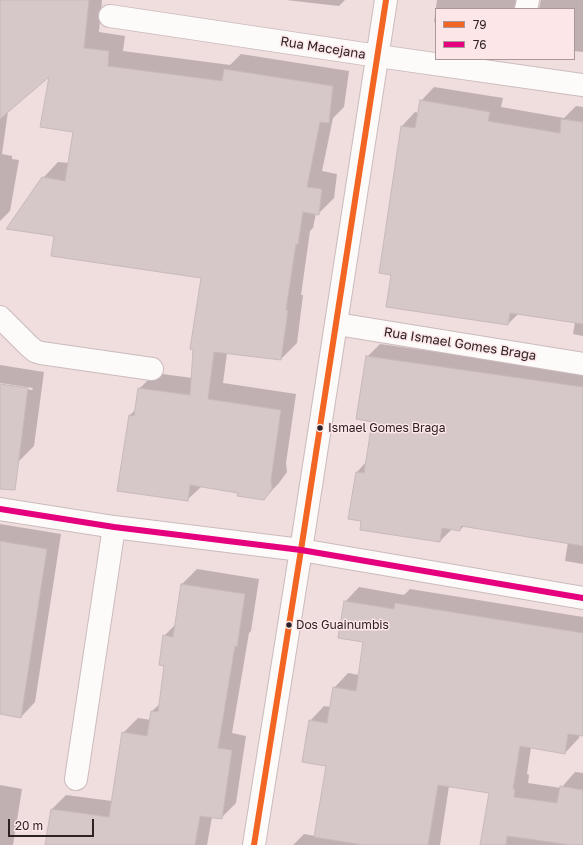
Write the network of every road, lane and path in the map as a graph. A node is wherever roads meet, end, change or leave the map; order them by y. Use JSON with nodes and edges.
{"nodes":[{"id":1,"x":386,"y":0,"type":"edge"},
{"id":2,"x":110,"y":16,"type":"dead end"},
{"id":3,"x":378,"y":56,"type":"junction"},
{"id":4,"x":516,"y":67,"type":"edge"},
{"id":5,"x":583,"y":84,"type":"edge"},
{"id":6,"x":0,"y":317,"type":"edge"},
{"id":7,"x":337,"y":324,"type":"junction"},
{"id":8,"x":583,"y":364,"type":"edge"},
{"id":9,"x":152,"y":369,"type":"dead end"},
{"id":10,"x":0,"y":509,"type":"edge"},
{"id":11,"x":114,"y":527,"type":"junction"},
{"id":12,"x":301,"y":550,"type":"junction"},
{"id":13,"x":583,"y":598,"type":"edge"},
{"id":14,"x":76,"y":778,"type":"dead end"},
{"id":15,"x":254,"y":845,"type":"edge"}],
"edges":[{"from":1,"to":3,"type":"street"},
{"from":2,"to":3,"type":"street","name":"Rua Macejana"},
{"from":3,"to":4,"type":"street","name":"Rua Macejana"},
{"from":3,"to":7,"type":"street"},
{"from":4,"to":5,"type":"street","name":"Rua Macejana"},
{"from":6,"to":9,"type":"street"},
{"from":7,"to":8,"type":"street","name":"Rua Ismael Gomes Braga"},
{"from":7,"to":12,"type":"street"},
{"from":10,"to":11,"type":"street"},
{"from":11,"to":12,"type":"street"},
{"from":11,"to":14,"type":"street"},
{"from":12,"to":13,"type":"street"},
{"from":12,"to":15,"type":"street"}]}
